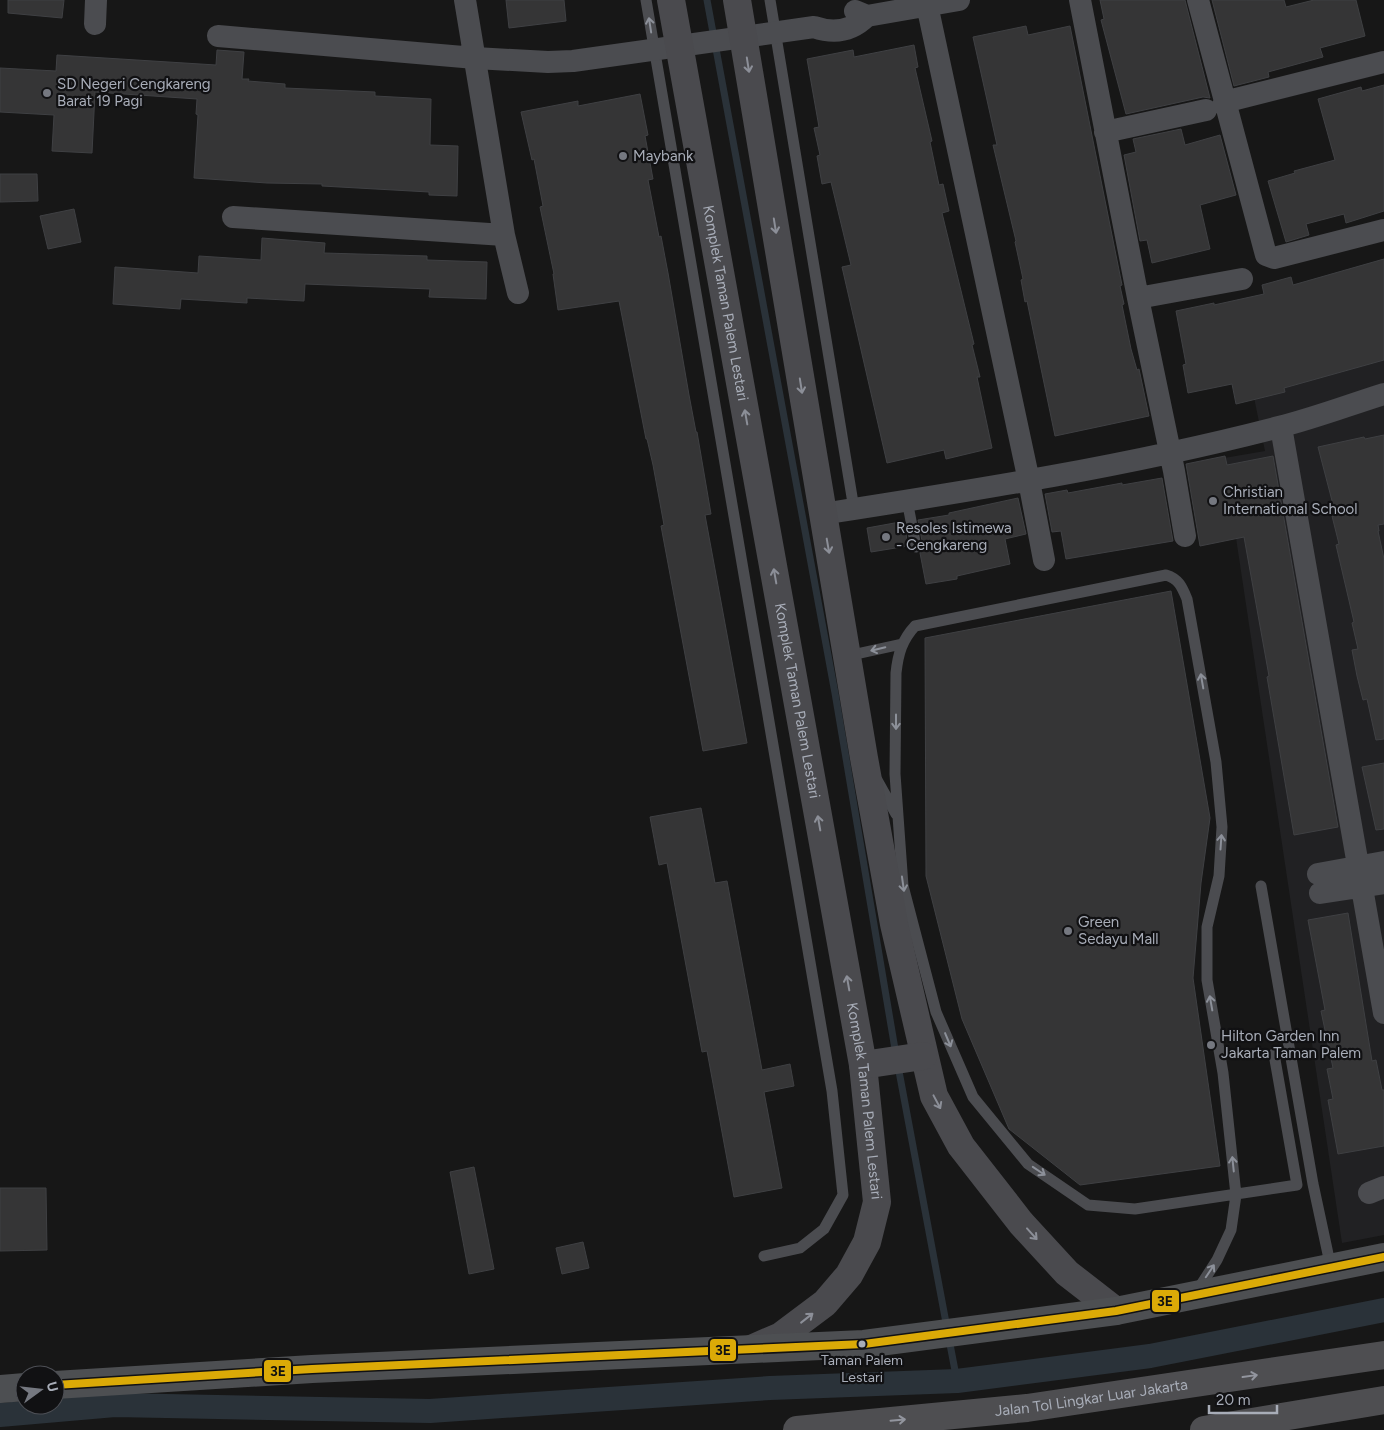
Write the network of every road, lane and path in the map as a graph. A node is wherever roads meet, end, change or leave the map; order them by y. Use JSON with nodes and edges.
{"nodes":[{"id":1,"x":96,"y":0,"type":"edge"},
{"id":2,"x":465,"y":0,"type":"edge"},
{"id":3,"x":646,"y":0,"type":"edge"},
{"id":4,"x":671,"y":0,"type":"edge"},
{"id":5,"x":737,"y":0,"type":"edge"},
{"id":6,"x":770,"y":0,"type":"edge"},
{"id":7,"x":959,"y":0,"type":"edge"},
{"id":8,"x":1080,"y":0,"type":"edge"},
{"id":9,"x":1198,"y":0,"type":"edge"},
{"id":10,"x":926,"y":3,"type":"edge"},
{"id":11,"x":95,"y":24,"type":"dead end"},
{"id":12,"x":776,"y":33,"type":"junction"},
{"id":13,"x":218,"y":36,"type":"dead end"},
{"id":14,"x":736,"y":38,"type":"junction"},
{"id":15,"x":678,"y":46,"type":"junction"},
{"id":16,"x":475,"y":58,"type":"junction"},
{"id":17,"x":1384,"y":62,"type":"edge"},
{"id":18,"x":1215,"y":106,"type":"junction"},
{"id":19,"x":1105,"y":132,"type":"junction"},
{"id":20,"x":233,"y":216,"type":"dead end"},
{"id":21,"x":1384,"y":230,"type":"edge"},
{"id":22,"x":504,"y":234,"type":"junction"},
{"id":23,"x":1242,"y":279,"type":"dead end"},
{"id":24,"x":518,"y":293,"type":"dead end"},
{"id":25,"x":1138,"y":298,"type":"junction"},
{"id":26,"x":1384,"y":394,"type":"edge"},
{"id":27,"x":1281,"y":427,"type":"junction"},
{"id":28,"x":1170,"y":453,"type":"junction"},
{"id":29,"x":1029,"y":481,"type":"junction"},
{"id":30,"x":907,"y":500,"type":"junction"},
{"id":31,"x":854,"y":509,"type":"junction"},
{"id":32,"x":822,"y":514,"type":"junction"},
{"id":33,"x":1185,"y":536,"type":"dead end"},
{"id":34,"x":916,"y":547,"type":"dead end"},
{"id":35,"x":1044,"y":560,"type":"dead end"},
{"id":36,"x":902,"y":644,"type":"junction"},
{"id":37,"x":847,"y":656,"type":"junction"},
{"id":38,"x":864,"y":758,"type":"junction"},
{"id":39,"x":898,"y":817,"type":"junction"},
{"id":40,"x":1384,"y":862,"type":"edge"},
{"id":41,"x":1360,"y":877,"type":"junction"},
{"id":42,"x":1384,"y":883,"type":"edge"},
{"id":43,"x":1319,"y":884,"type":"dead end"},
{"id":44,"x":1261,"y":886,"type":"dead end"},
{"id":45,"x":1384,"y":1013,"type":"edge"},
{"id":46,"x":1274,"y":1054,"type":"dead end"},
{"id":47,"x":893,"y":1060,"type":"junction"},
{"id":48,"x":1236,"y":1195,"type":"junction"},
{"id":49,"x":764,"y":1256,"type":"dead end"},
{"id":50,"x":1384,"y":1257,"type":"edge"},
{"id":51,"x":1331,"y":1268,"type":"junction"},
{"id":52,"x":1193,"y":1296,"type":"junction"},
{"id":53,"x":1116,"y":1311,"type":"junction"},
{"id":54,"x":749,"y":1350,"type":"junction"},
{"id":55,"x":1384,"y":1355,"type":"edge"},
{"id":56,"x":65,"y":1384,"type":"edge"},
{"id":57,"x":15,"y":1388,"type":"edge"},
{"id":58,"x":0,"y":1389,"type":"edge"},
{"id":59,"x":1384,"y":1400,"type":"edge"},
{"id":60,"x":798,"y":1430,"type":"edge"},
{"id":61,"x":1204,"y":1430,"type":"edge"}],
"edges":[{"from":1,"to":11,"type":"street"},
{"from":2,"to":16,"type":"street"},
{"from":15,"to":3,"type":"lane","one_way":true},
{"from":4,"to":15,"type":"street","name":"Komplek Taman Palem Lestari"},
{"from":5,"to":14,"type":"street","name":"Komplek Taman Palem Lestari"},
{"from":6,"to":12,"type":"lane"},
{"from":7,"to":10,"type":"street"},
{"from":8,"to":19,"type":"street"},
{"from":9,"to":18,"type":"street"},
{"from":10,"to":12,"type":"street"},
{"from":10,"to":29,"type":"street"},
{"from":12,"to":14,"type":"street"},
{"from":12,"to":31,"type":"lane"},
{"from":13,"to":16,"type":"street"},
{"from":14,"to":15,"type":"street"},
{"from":14,"to":32,"type":"street","name":"Komplek Taman Palem Lestari","one_way":true},
{"from":15,"to":16,"type":"street"},
{"from":47,"to":15,"type":"street","name":"Komplek Taman Palem Lestari","one_way":true},
{"from":15,"to":49,"type":"lane"},
{"from":16,"to":22,"type":"street"},
{"from":17,"to":18,"type":"street"},
{"from":18,"to":19,"type":"street"},
{"from":18,"to":21,"type":"street"},
{"from":19,"to":25,"type":"street"},
{"from":20,"to":22,"type":"street"},
{"from":22,"to":24,"type":"street"},
{"from":23,"to":25,"type":"street"},
{"from":25,"to":28,"type":"street"},
{"from":26,"to":27,"type":"street"},
{"from":27,"to":28,"type":"street"},
{"from":27,"to":41,"type":"street"},
{"from":28,"to":29,"type":"street"},
{"from":28,"to":33,"type":"street"},
{"from":29,"to":30,"type":"street"},
{"from":29,"to":35,"type":"street"},
{"from":30,"to":31,"type":"street"},
{"from":30,"to":34,"type":"lane"},
{"from":31,"to":32,"type":"street"},
{"from":32,"to":37,"type":"street","name":"Komplek Taman Palem Lestari","one_way":true},
{"from":36,"to":37,"type":"lane","one_way":true},
{"from":36,"to":39,"type":"lane","one_way":true},
{"from":48,"to":36,"type":"lane","one_way":true},
{"from":37,"to":38,"type":"street","name":"Komplek Taman Palem Lestari"},
{"from":38,"to":39,"type":"lane"},
{"from":38,"to":47,"type":"street","name":"Komplek Taman Palem Lestari"},
{"from":39,"to":48,"type":"lane","one_way":true},
{"from":40,"to":41,"type":"street"},
{"from":41,"to":42,"type":"street"},
{"from":41,"to":43,"type":"street"},
{"from":41,"to":45,"type":"street"},
{"from":44,"to":51,"type":"lane"},
{"from":46,"to":48,"type":"lane"},
{"from":47,"to":53,"type":"street","name":"Komplek Taman Palem Lestari","one_way":true},
{"from":54,"to":47,"type":"street","name":"Komplek Taman Palem Lestari","one_way":true},
{"from":52,"to":48,"type":"lane","one_way":true},
{"from":50,"to":51,"type":"main road"},
{"from":51,"to":52,"type":"main road"},
{"from":52,"to":53,"type":"main road"},
{"from":53,"to":54,"type":"main road"},
{"from":54,"to":56,"type":"main road"},
{"from":60,"to":55,"type":"highway","name":"Jalan Tol Lingkar Luar Jakarta","one_way":true},
{"from":57,"to":58,"type":"main road"},
{"from":59,"to":61,"type":"highway"}]}
